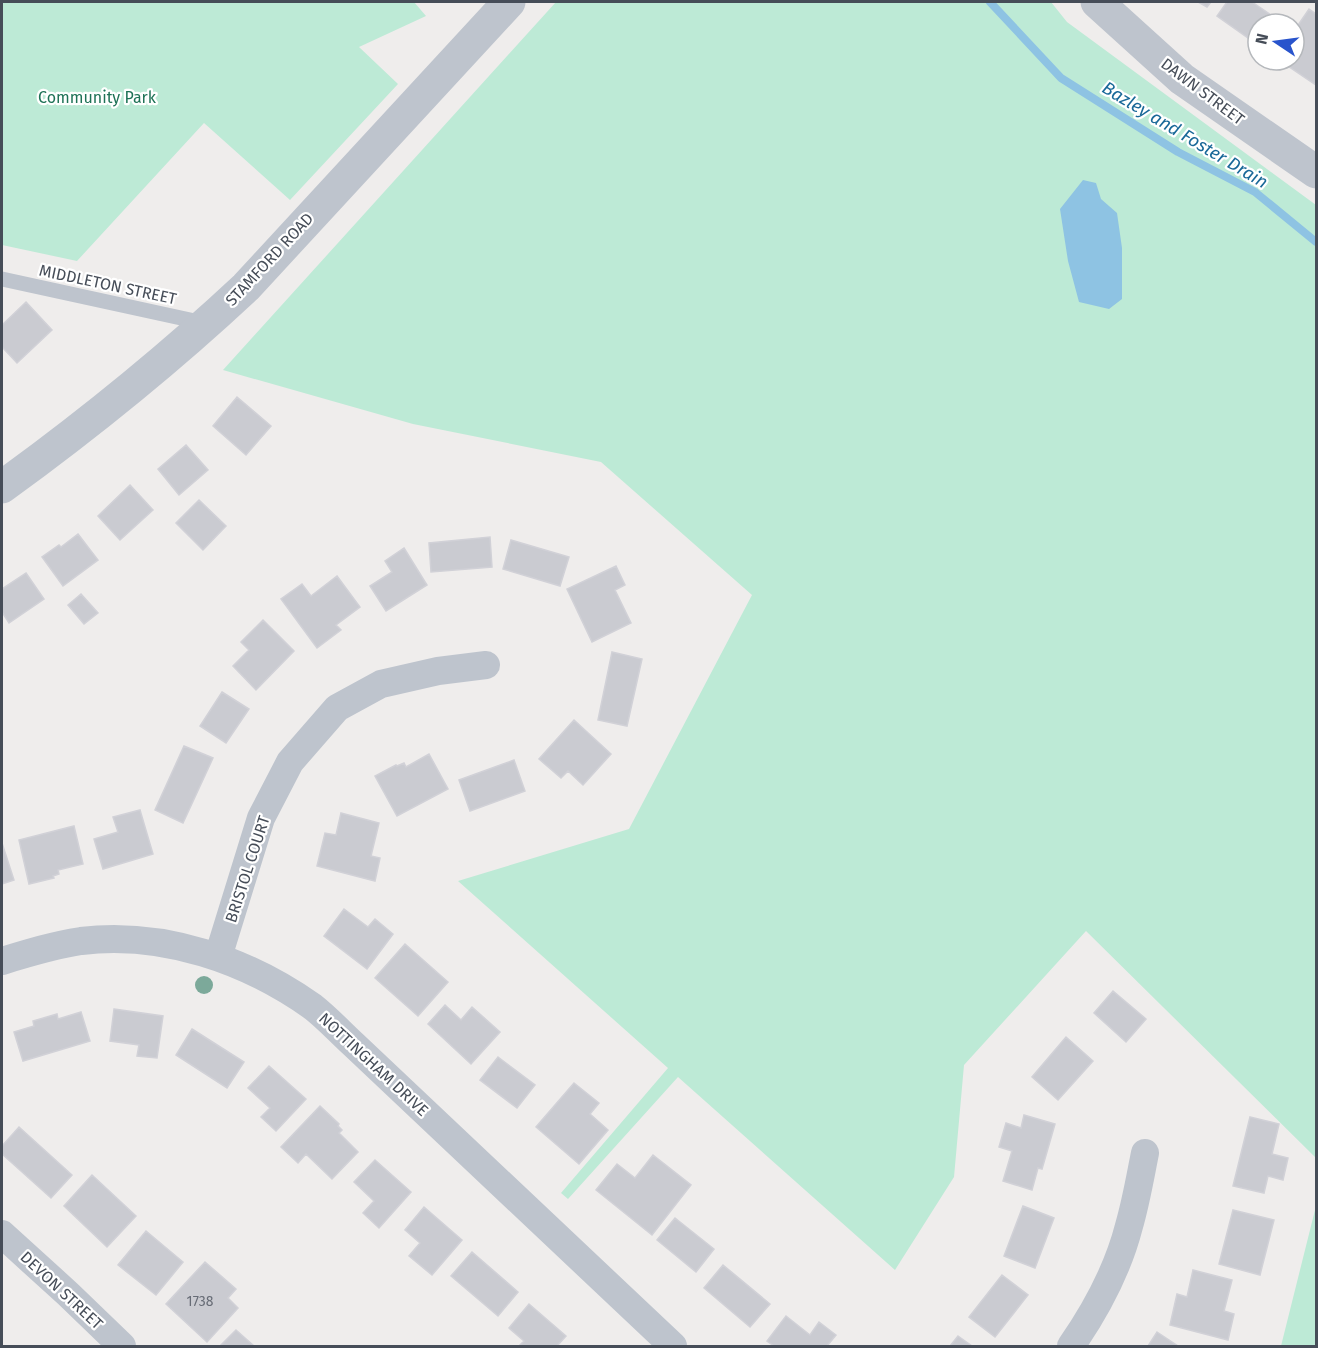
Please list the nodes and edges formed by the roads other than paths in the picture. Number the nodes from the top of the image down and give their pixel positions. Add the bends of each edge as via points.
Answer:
1 (509, 2) edge
2 (1097, 2) edge
3 (1317, 172) edge
4 (2, 279) edge
5 (207, 324) junction
6 (2, 488) edge
7 (486, 665) dead end
8 (218, 957) junction
9 (2, 961) edge
10 (1145, 1154) dead end
11 (2, 1234) edge
12 (122, 1347) edge
13 (674, 1347) edge
14 (1071, 1347) edge

1 - 5 street, STAMFORD ROAD via 246,287
2 - 3 street, DAWN STREET via 1182,79
4 - 5 lane, MIDDLETON STREET
5 - 6 street, STAMFORD ROAD
7 - 8 street, BRISTOL COURT via 438,670 381,684 338,708 290,762 261,818
8 - 9 street, NOTTINGHAM DRIVE via 168,944 112,940 82,941
8 - 13 street, NOTTINGHAM DRIVE via 279,986 314,1008
10 - 14 street via 1129,1227 1112,1276
11 - 12 street, DEVON STREET

